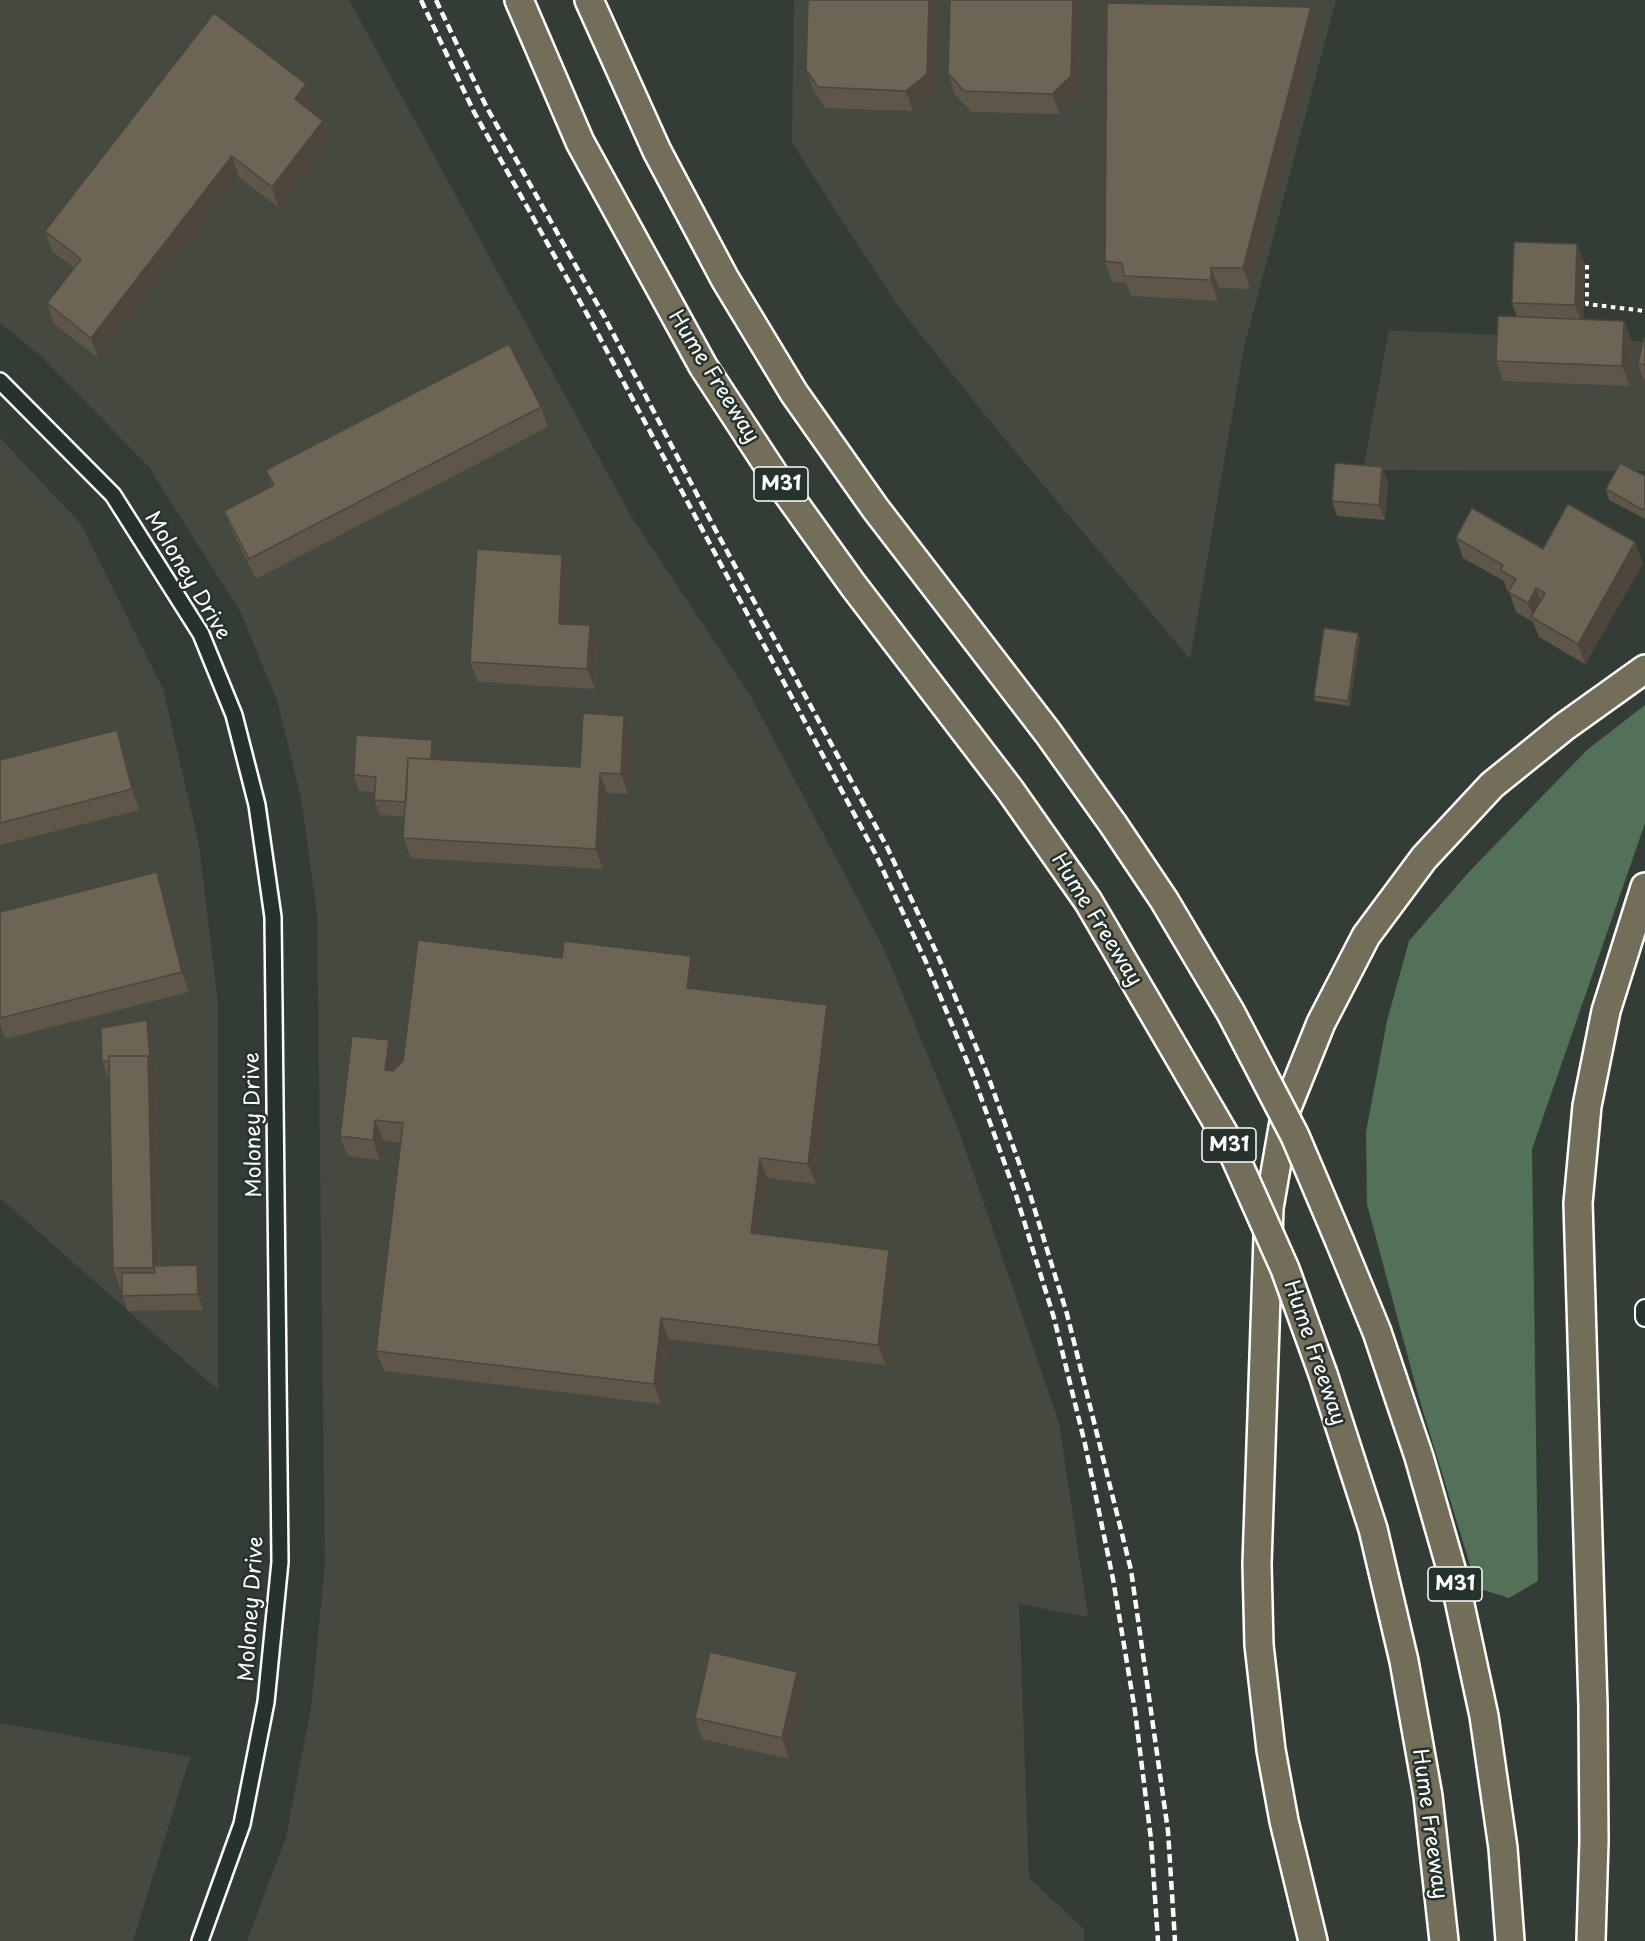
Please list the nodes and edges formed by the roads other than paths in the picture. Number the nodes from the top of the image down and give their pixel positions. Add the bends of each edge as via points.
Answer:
1 (519, 0) edge
2 (589, 0) edge
3 (0, 381) edge
4 (1645, 669) edge
5 (1645, 887) edge
6 (1645, 1310) edge
7 (1645, 1317) edge
8 (200, 1941) edge
9 (1313, 1941) edge
10 (1444, 1941) edge
11 (1510, 1941) edge
12 (1591, 1941) edge

1 - 10 highway, Hume Freeway / M31, bridge via 580,142 703,366 853,585 1010,790 1088,901 1227,1139 1285,1269 1373,1529 1404,1661 1428,1796
2 - 11 highway, M31, bridge via 657,152 725,279 794,393 875,508 1113,824 1164,900 1231,1013 1295,1136 1380,1342 1419,1457 1456,1586 1484,1716 1503,1848
3 - 8 street, Moloney Drive via 113,495 201,634 240,737 257,805 273,917 280,1562 266,1702 242,1824
4 - 9 highway via 1492,785 1424,858 1366,936 1321,1023 1286,1110 1269,1208 1257,1564 1259,1645 1275,1774
5 - 12 highway via 1606,1011 1587,1106 1578,1203 1593,1706
6 - 7 street

